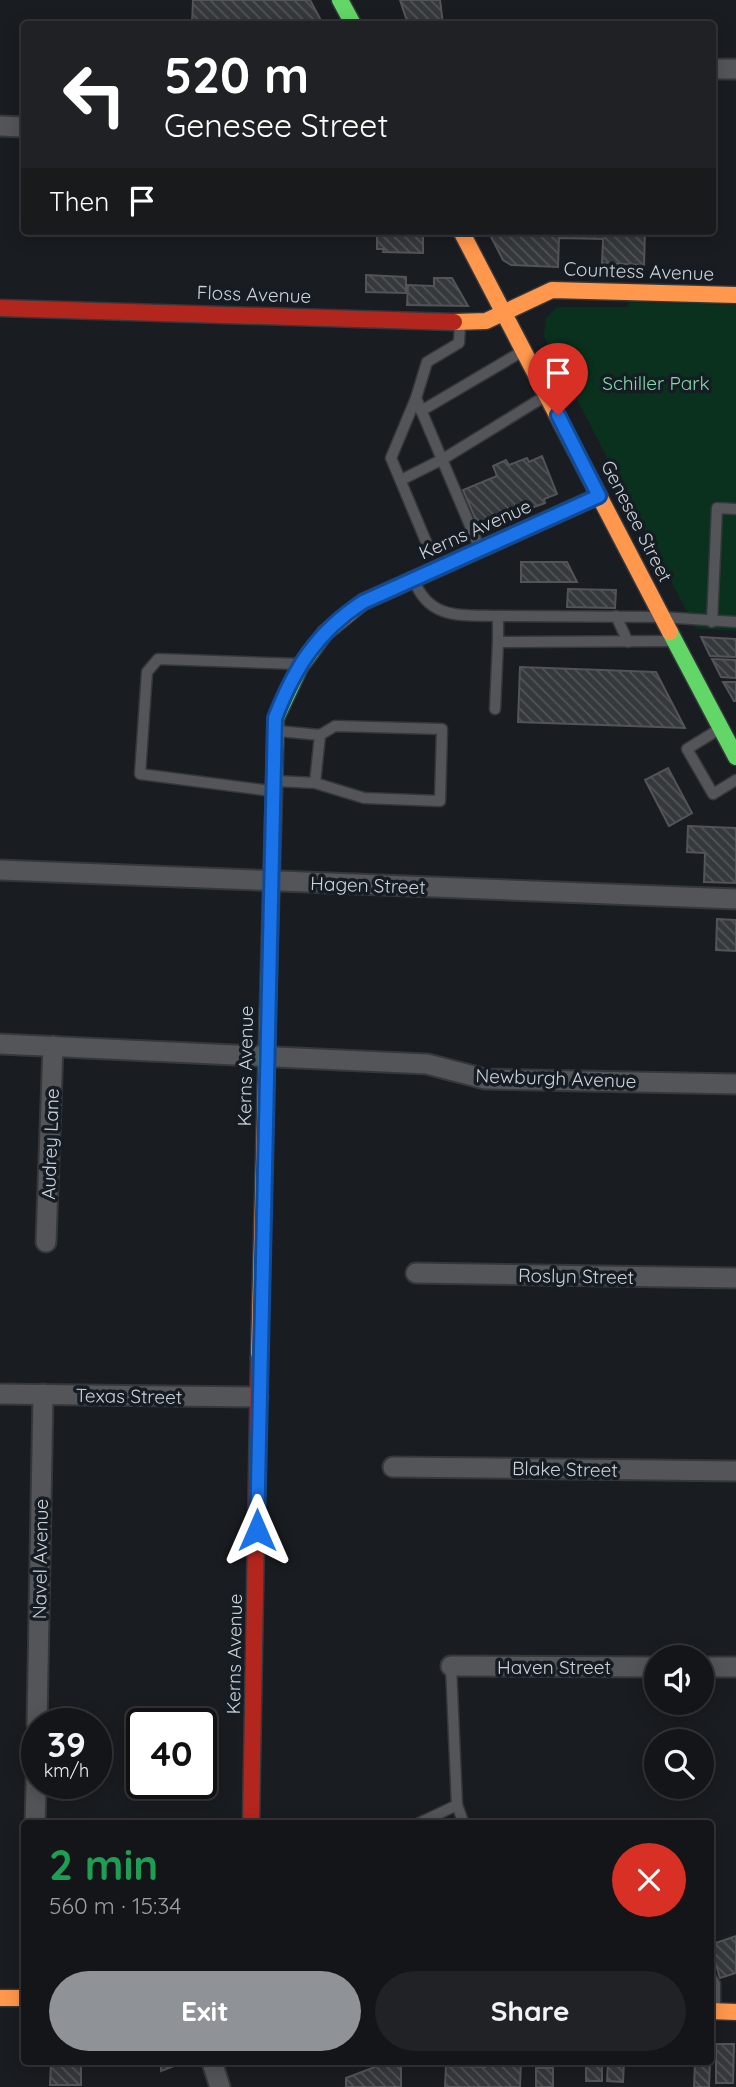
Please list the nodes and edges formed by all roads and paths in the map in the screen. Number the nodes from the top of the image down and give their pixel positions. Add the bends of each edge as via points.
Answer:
1 (340, 0) edge
2 (351, 21) edge
3 (716, 69) edge
4 (736, 69) edge
5 (0, 126) edge
6 (21, 127) edge
7 (463, 235) edge
8 (736, 295) edge
9 (0, 308) edge
10 (505, 314) junction
11 (460, 321) junction
12 (524, 351) junction
13 (548, 395) junction
14 (416, 398) junction
15 (421, 411) junction
16 (443, 458) junction
17 (401, 480) junction
18 (599, 496) junction
19 (736, 509) edge
20 (473, 533) junction
21 (481, 550) junction
22 (430, 551) junction
23 (439, 568) junction
24 (414, 579) junction
25 (617, 616) junction
26 (498, 617) junction
27 (662, 617) junction
28 (712, 622) junction
29 (736, 622) edge
30 (675, 640) junction
31 (498, 642) junction
32 (628, 642) junction
33 (299, 664) junction
34 (495, 709) dead end
35 (721, 728) junction
36 (274, 731) junction
37 (320, 735) junction
38 (734, 750) edge
39 (736, 780) edge
40 (315, 783) junction
41 (273, 786) junction
42 (0, 870) edge
43 (271, 881) junction
44 (736, 899) edge
45 (0, 1044) edge
46 (53, 1046) junction
47 (266, 1056) junction
48 (736, 1084) edge
49 (47, 1242) dead end
50 (416, 1273) dead end
51 (736, 1278) edge
52 (0, 1394) edge
53 (43, 1394) junction
54 (258, 1397) junction
55 (393, 1467) dead end
56 (736, 1471) edge
57 (451, 1666) joint
58 (644, 1667) edge
59 (714, 1667) edge
60 (736, 1667) edge
61 (37, 1708) edge
62 (36, 1799) edge
63 (457, 1805) junction
64 (35, 1820) edge
65 (251, 1820) edge
66 (425, 1820) edge
67 (463, 1820) edge
68 (0, 1998) edge
69 (21, 1998) edge
70 (714, 2011) edge
71 (736, 2012) edge
72 (213, 2065) edge
73 (220, 2087) edge

1 - 2 street
3 - 4 street
5 - 6 street
7 - 10 street, Genesee Street
8 - 10 street, Countess Avenue via 552,290
9 - 11 street, Floss Avenue
10 - 11 street, Floss Avenue via 486,321
10 - 12 street, Genesee Street
11 - 14 lane via 459,343 427,362
12 - 13 street, Genesee Street
12 - 15 lane
13 - 16 lane
13 - 18 street, Genesee Street
14 - 15 lane
14 - 17 lane via 391,458
15 - 16 lane
16 - 17 lane
16 - 20 lane
17 - 22 lane
18 - 21 street, Kerns Avenue
18 - 27 street, Genesee Street
19 - 28 lane via 717,508
20 - 21 lane
20 - 22 lane
21 - 23 street, Kerns Avenue
22 - 23 lane
23 - 24 street, Kerns Avenue
24 - 26 lane via 420,596 435,609 454,615
24 - 33 street, Kerns Avenue via 343,615
25 - 26 lane
25 - 27 lane
25 - 32 lane
26 - 31 lane
27 - 28 lane
27 - 30 street, Genesee Street
28 - 29 lane
30 - 32 lane
30 - 35 street, Genesee Street
31 - 32 lane
31 - 34 lane
33 - 36 street, Kerns Avenue via 275,718
33 - 41 lane via 158,659 146,672 140,774
35 - 38 street, Genesee Street
35 - 39 lane via 687,749 713,794
36 - 37 lane
36 - 41 street, Kerns Avenue
37 - 40 lane
37 - 40 lane via 335,726 442,729 440,801 365,798
40 - 41 lane
41 - 43 street, Kerns Avenue
42 - 43 street, Hagen Street
43 - 44 street, Hagen Street
43 - 47 street, Kerns Avenue
45 - 46 street, Newburgh Avenue
46 - 47 street, Newburgh Avenue
46 - 49 street, Audrey Lane
47 - 48 street, Newburgh Avenue via 427,1064 485,1079
47 - 54 street, Kerns Avenue
50 - 51 street, Roslyn Street
52 - 53 street, Texas Street
53 - 54 street, Texas Street
53 - 61 street, Navel Avenue
54 - 65 street, Kerns Avenue
55 - 56 street, Blake Street
57 - 58 street, Haven Street
57 - 63 lane
59 - 60 street
62 - 64 street
63 - 66 lane
63 - 67 lane
68 - 69 street
70 - 71 street
72 - 73 street

